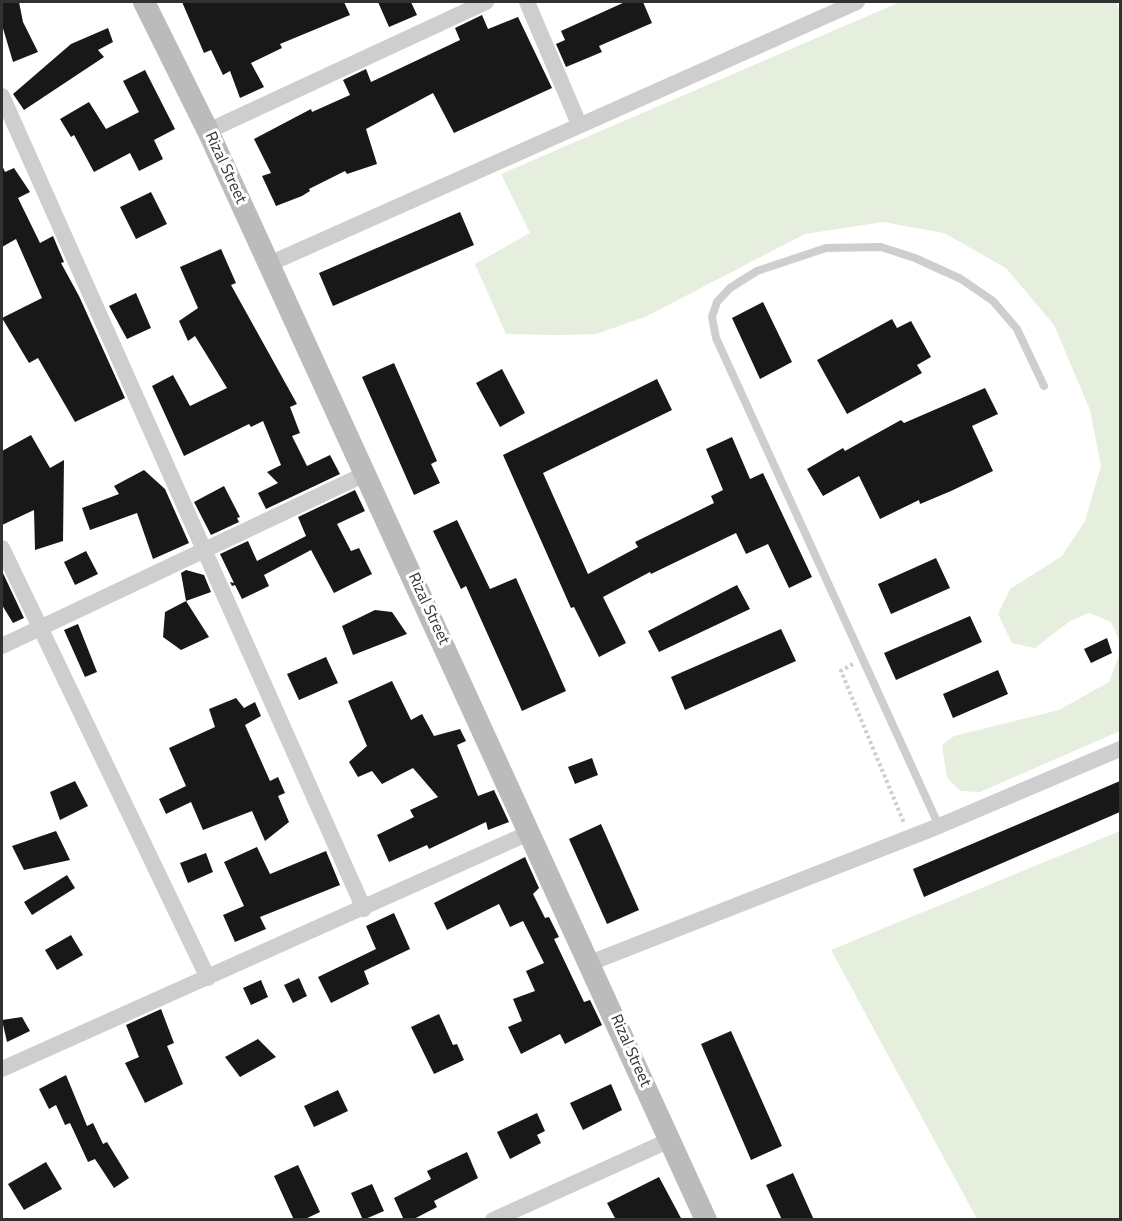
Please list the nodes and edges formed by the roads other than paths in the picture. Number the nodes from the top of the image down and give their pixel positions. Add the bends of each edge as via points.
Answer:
1 (145, 2) edge
2 (486, 2) edge
3 (527, 2) edge
4 (857, 2) edge
5 (839, 5) edge
6 (2, 96) edge
7 (579, 124) junction
8 (208, 131) junction
9 (268, 264) junction
10 (1044, 386) dead end
11 (365, 474) junction
12 (2, 548) edge
13 (205, 548) junction
14 (39, 628) junction
15 (2, 646) edge
16 (1120, 748) edge
17 (939, 826) junction
18 (531, 832) junction
19 (364, 909) junction
20 (590, 963) junction
21 (208, 978) junction
22 (2, 1070) edge
23 (670, 1140) junction
24 (493, 1220) edge
25 (706, 1220) edge

1 - 8 main road, Rizal Street
2 - 8 street
3 - 7 street
4 - 5 street
5 - 7 street
6 - 13 street
7 - 9 street
8 - 9 main road, Rizal Street
9 - 11 main road, Rizal Street
10 - 17 lane via 1017,329 993,301 961,279 882,247 826,248 757,271 730,288 717,302 712,317 716,338
11 - 13 street
11 - 18 main road, Rizal Street
12 - 14 street
13 - 14 street
13 - 19 street
14 - 15 street
14 - 21 street
16 - 17 street
17 - 20 street
18 - 19 street
18 - 20 main road, Rizal Street
19 - 21 street
20 - 23 main road, Rizal Street
21 - 22 street
23 - 24 street
23 - 25 main road, Rizal Street

